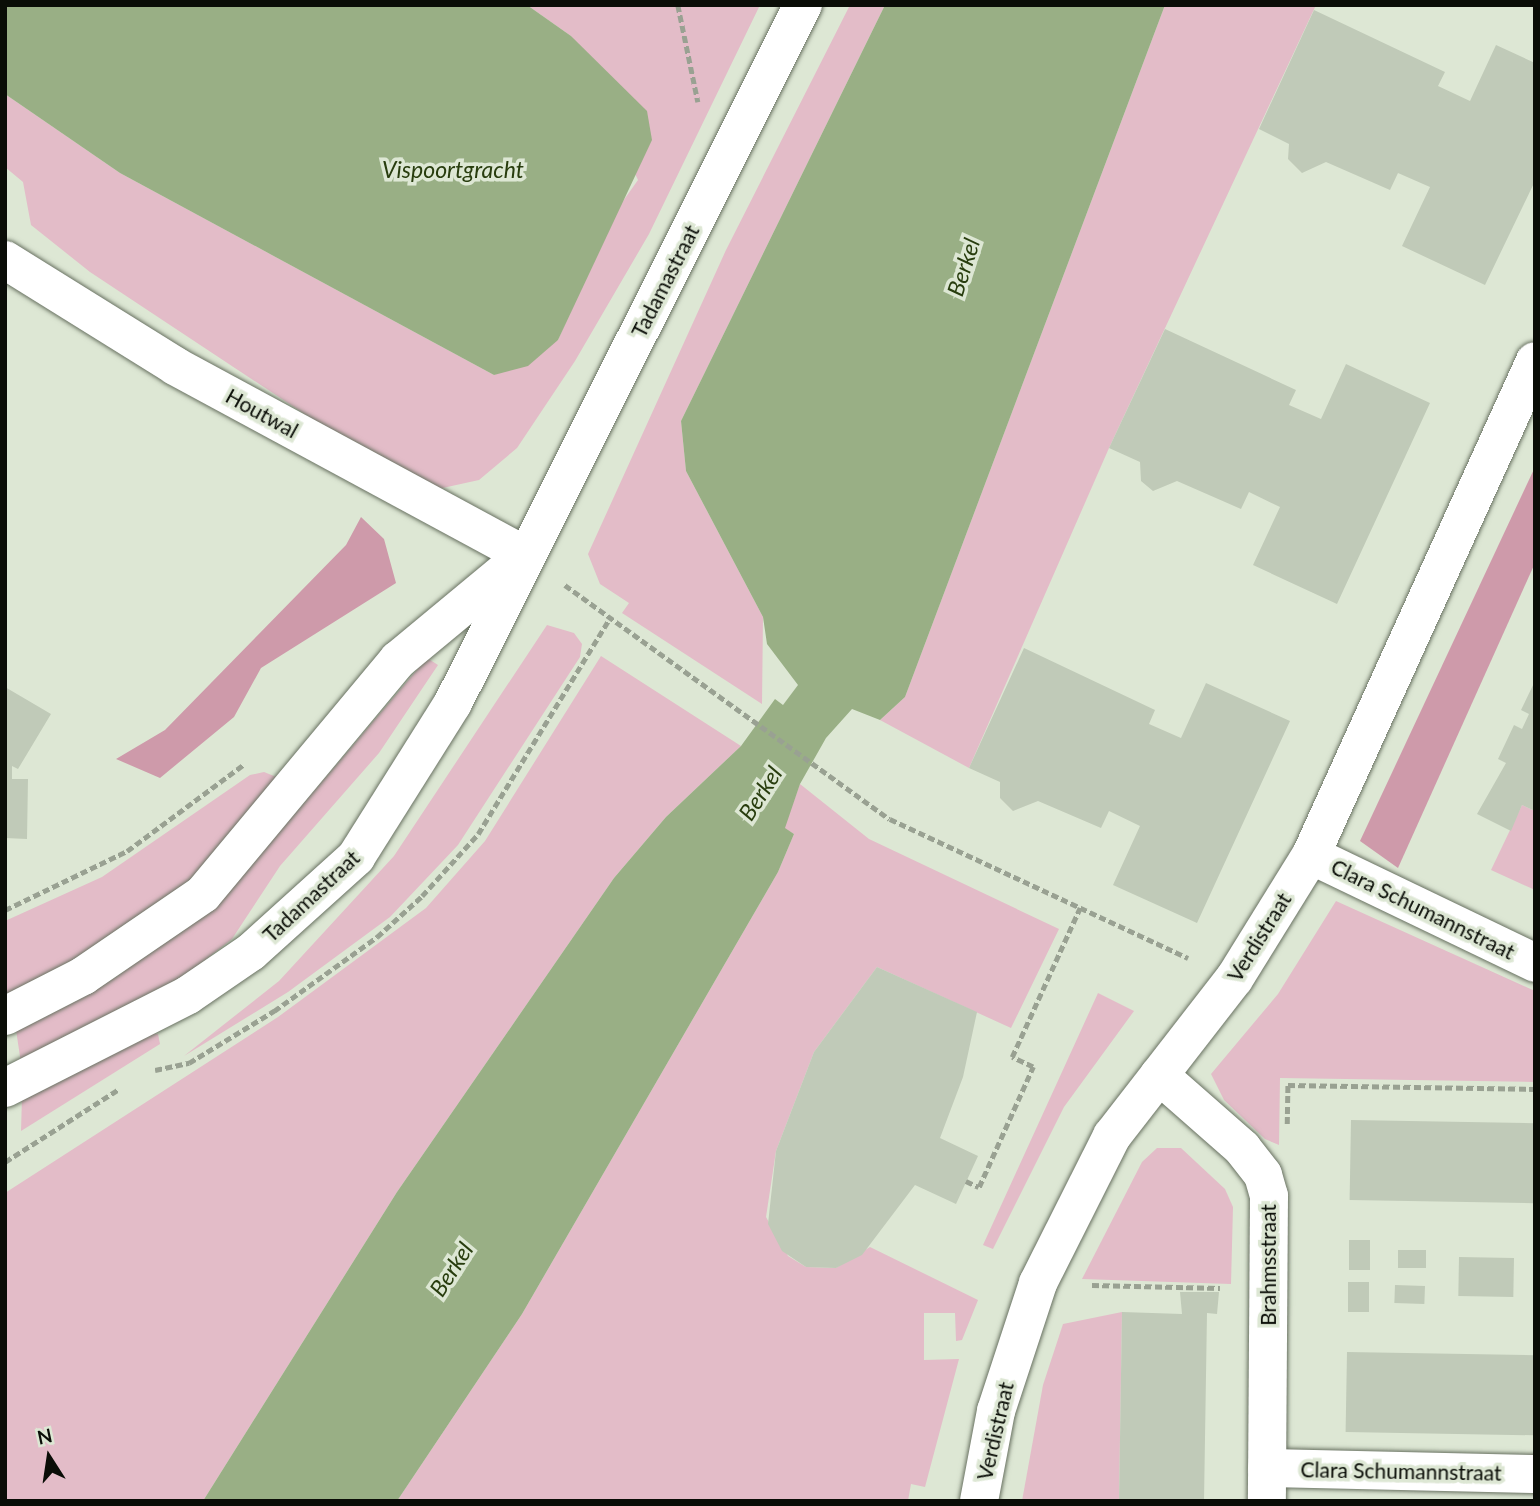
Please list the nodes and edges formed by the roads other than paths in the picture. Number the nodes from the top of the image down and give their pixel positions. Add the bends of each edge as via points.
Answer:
1 (803, 5) edge
2 (5, 260) edge
3 (1535, 361) edge
4 (524, 555) junction
5 (1311, 855) junction
6 (1535, 963) edge
7 (5, 1016) edge
8 (1159, 1075) junction
9 (5, 1088) edge
10 (1535, 1474) edge
11 (1267, 1484) edge
12 (979, 1501) edge

1 - 4 street, Tadamastraat
2 - 4 street, Houtwal via 175,366
3 - 5 street, Verdistraat
4 - 7 street, Tadamastraat via 398,660 203,894 83,976
4 - 9 street, Tadamastraat via 453,703 356,857 251,952 188,995
5 - 6 street, Clara Schumannstraat
5 - 8 street, Verdistraat via 1234,979
8 - 11 street, Brahmsstraat via 1263,1175 1270,1289
8 - 12 street, Verdistraat via 1112,1136 1038,1283 996,1411
10 - 11 street, Clara Schumannstraat

